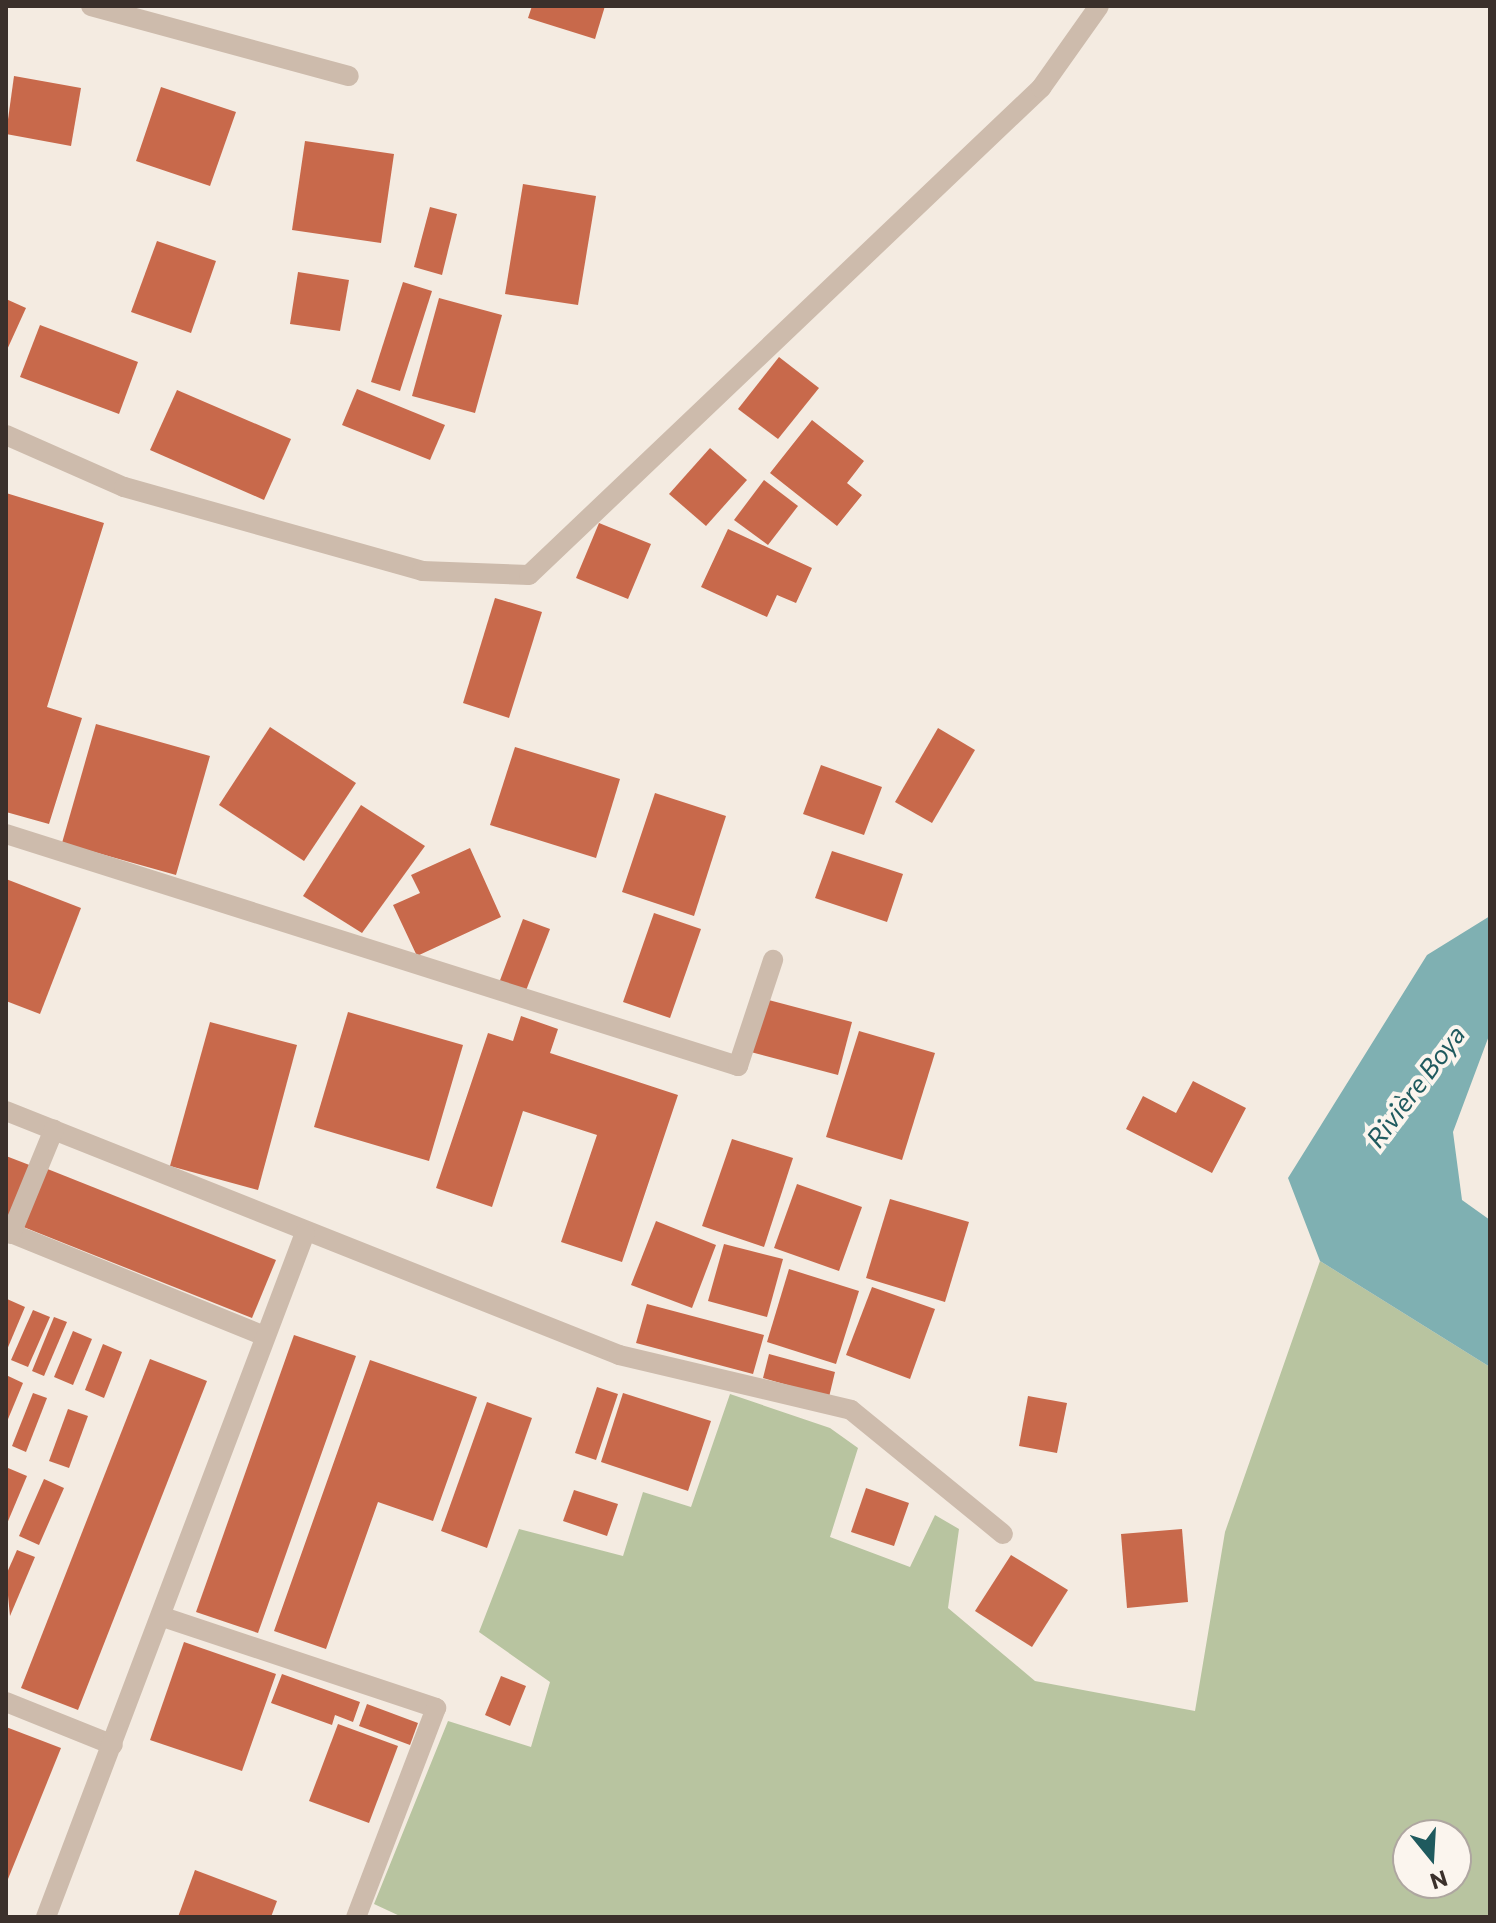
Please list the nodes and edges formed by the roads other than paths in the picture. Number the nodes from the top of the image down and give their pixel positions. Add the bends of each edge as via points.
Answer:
1 (91, 6) edge
2 (1099, 6) edge
3 (349, 76) dead end
4 (6, 435) edge
5 (6, 834) edge
6 (773, 960) dead end
7 (6, 1111) edge
8 (54, 1129) junction
9 (9, 1232) edge
10 (305, 1233) junction
11 (265, 1336) junction
12 (1003, 1534) dead end
13 (163, 1617) junction
14 (6, 1702) edge
15 (113, 1745) junction
16 (46, 1917) edge
17 (356, 1917) edge

1 - 3 street
2 - 4 street via 1041,88 529,575 422,571 124,487
5 - 6 street via 738,1066
7 - 8 street
8 - 9 street
8 - 10 street
9 - 11 street
10 - 11 street
10 - 12 street via 619,1355 851,1410
11 - 13 street
13 - 15 street
13 - 17 street via 436,1708
14 - 15 street
15 - 16 street

